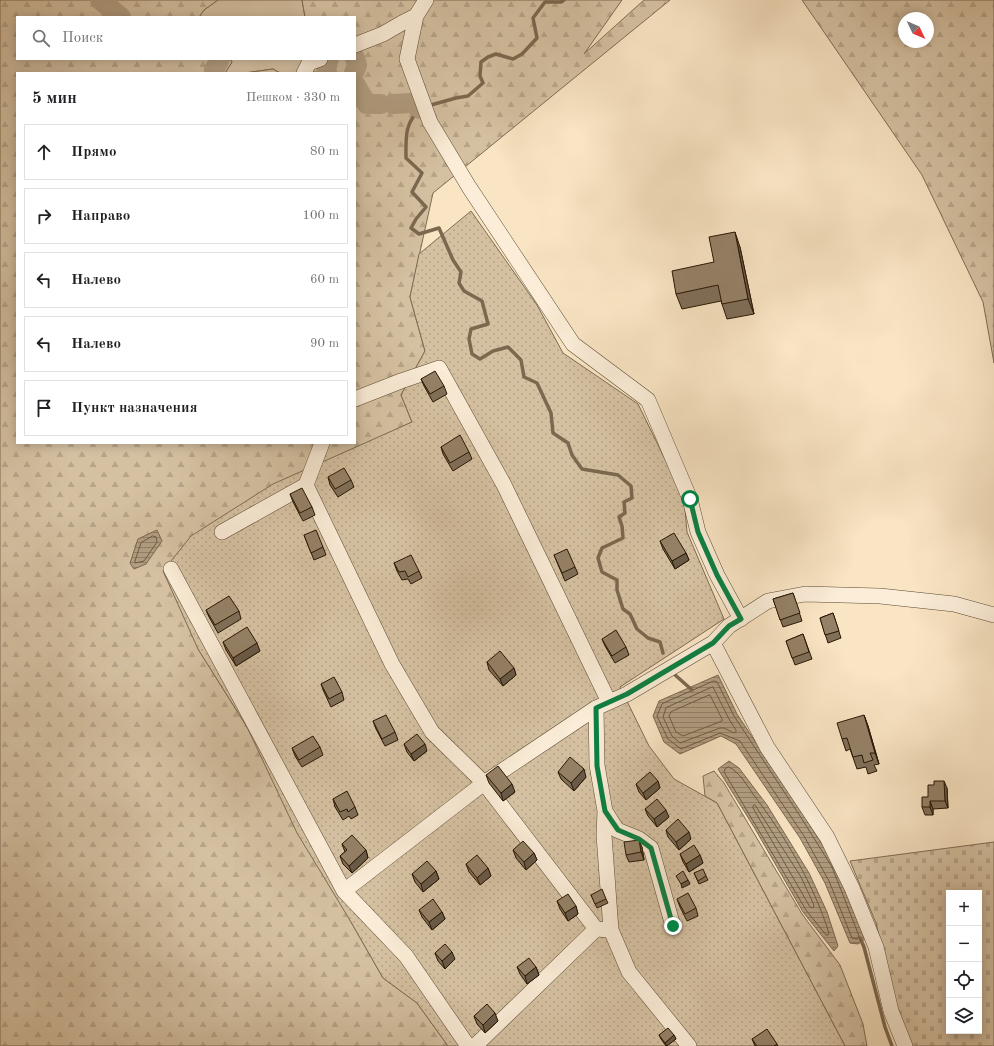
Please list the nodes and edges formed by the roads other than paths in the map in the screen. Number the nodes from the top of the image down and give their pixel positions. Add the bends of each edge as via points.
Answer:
1 (426, 0) edge
2 (416, 16) junction
3 (356, 45) edge
4 (317, 60) edge
5 (304, 72) edge
6 (356, 400) edge
7 (322, 444) edge
8 (306, 486) junction
9 (222, 532) dead end
10 (171, 569) dead end
11 (994, 615) edge
12 (741, 619) junction
13 (713, 643) junction
14 (603, 705) junction
15 (484, 783) junction
16 (605, 811) junction
17 (344, 891) junction
18 (673, 926) dead end
19 (596, 929) junction
20 (612, 930) junction
21 (468, 1046) edge
22 (475, 1046) edge
23 (689, 1046) edge
24 (905, 1046) edge

1 - 2 street
2 - 3 street via 383,34
2 - 12 street via 407,59 430,122 468,187 573,344 648,400 690,499 698,532 717,575
4 - 5 street via 308,63
6 - 14 street via 439,368 504,485
7 - 8 street
8 - 9 street
8 - 15 street via 392,664 432,732
10 - 17 street
11 - 12 street via 954,604 880,596 805,594 768,601
12 - 13 street via 729,626
13 - 14 street via 627,694
13 - 24 street via 767,747 827,837 852,888 876,947 891,1011
14 - 15 street
14 - 16 street via 597,766
15 - 17 street
15 - 19 street
16 - 18 street via 618,830 639,839 651,848
16 - 20 street via 604,835
17 - 21 street via 406,956
19 - 20 street
19 - 22 street
20 - 23 street via 629,972

